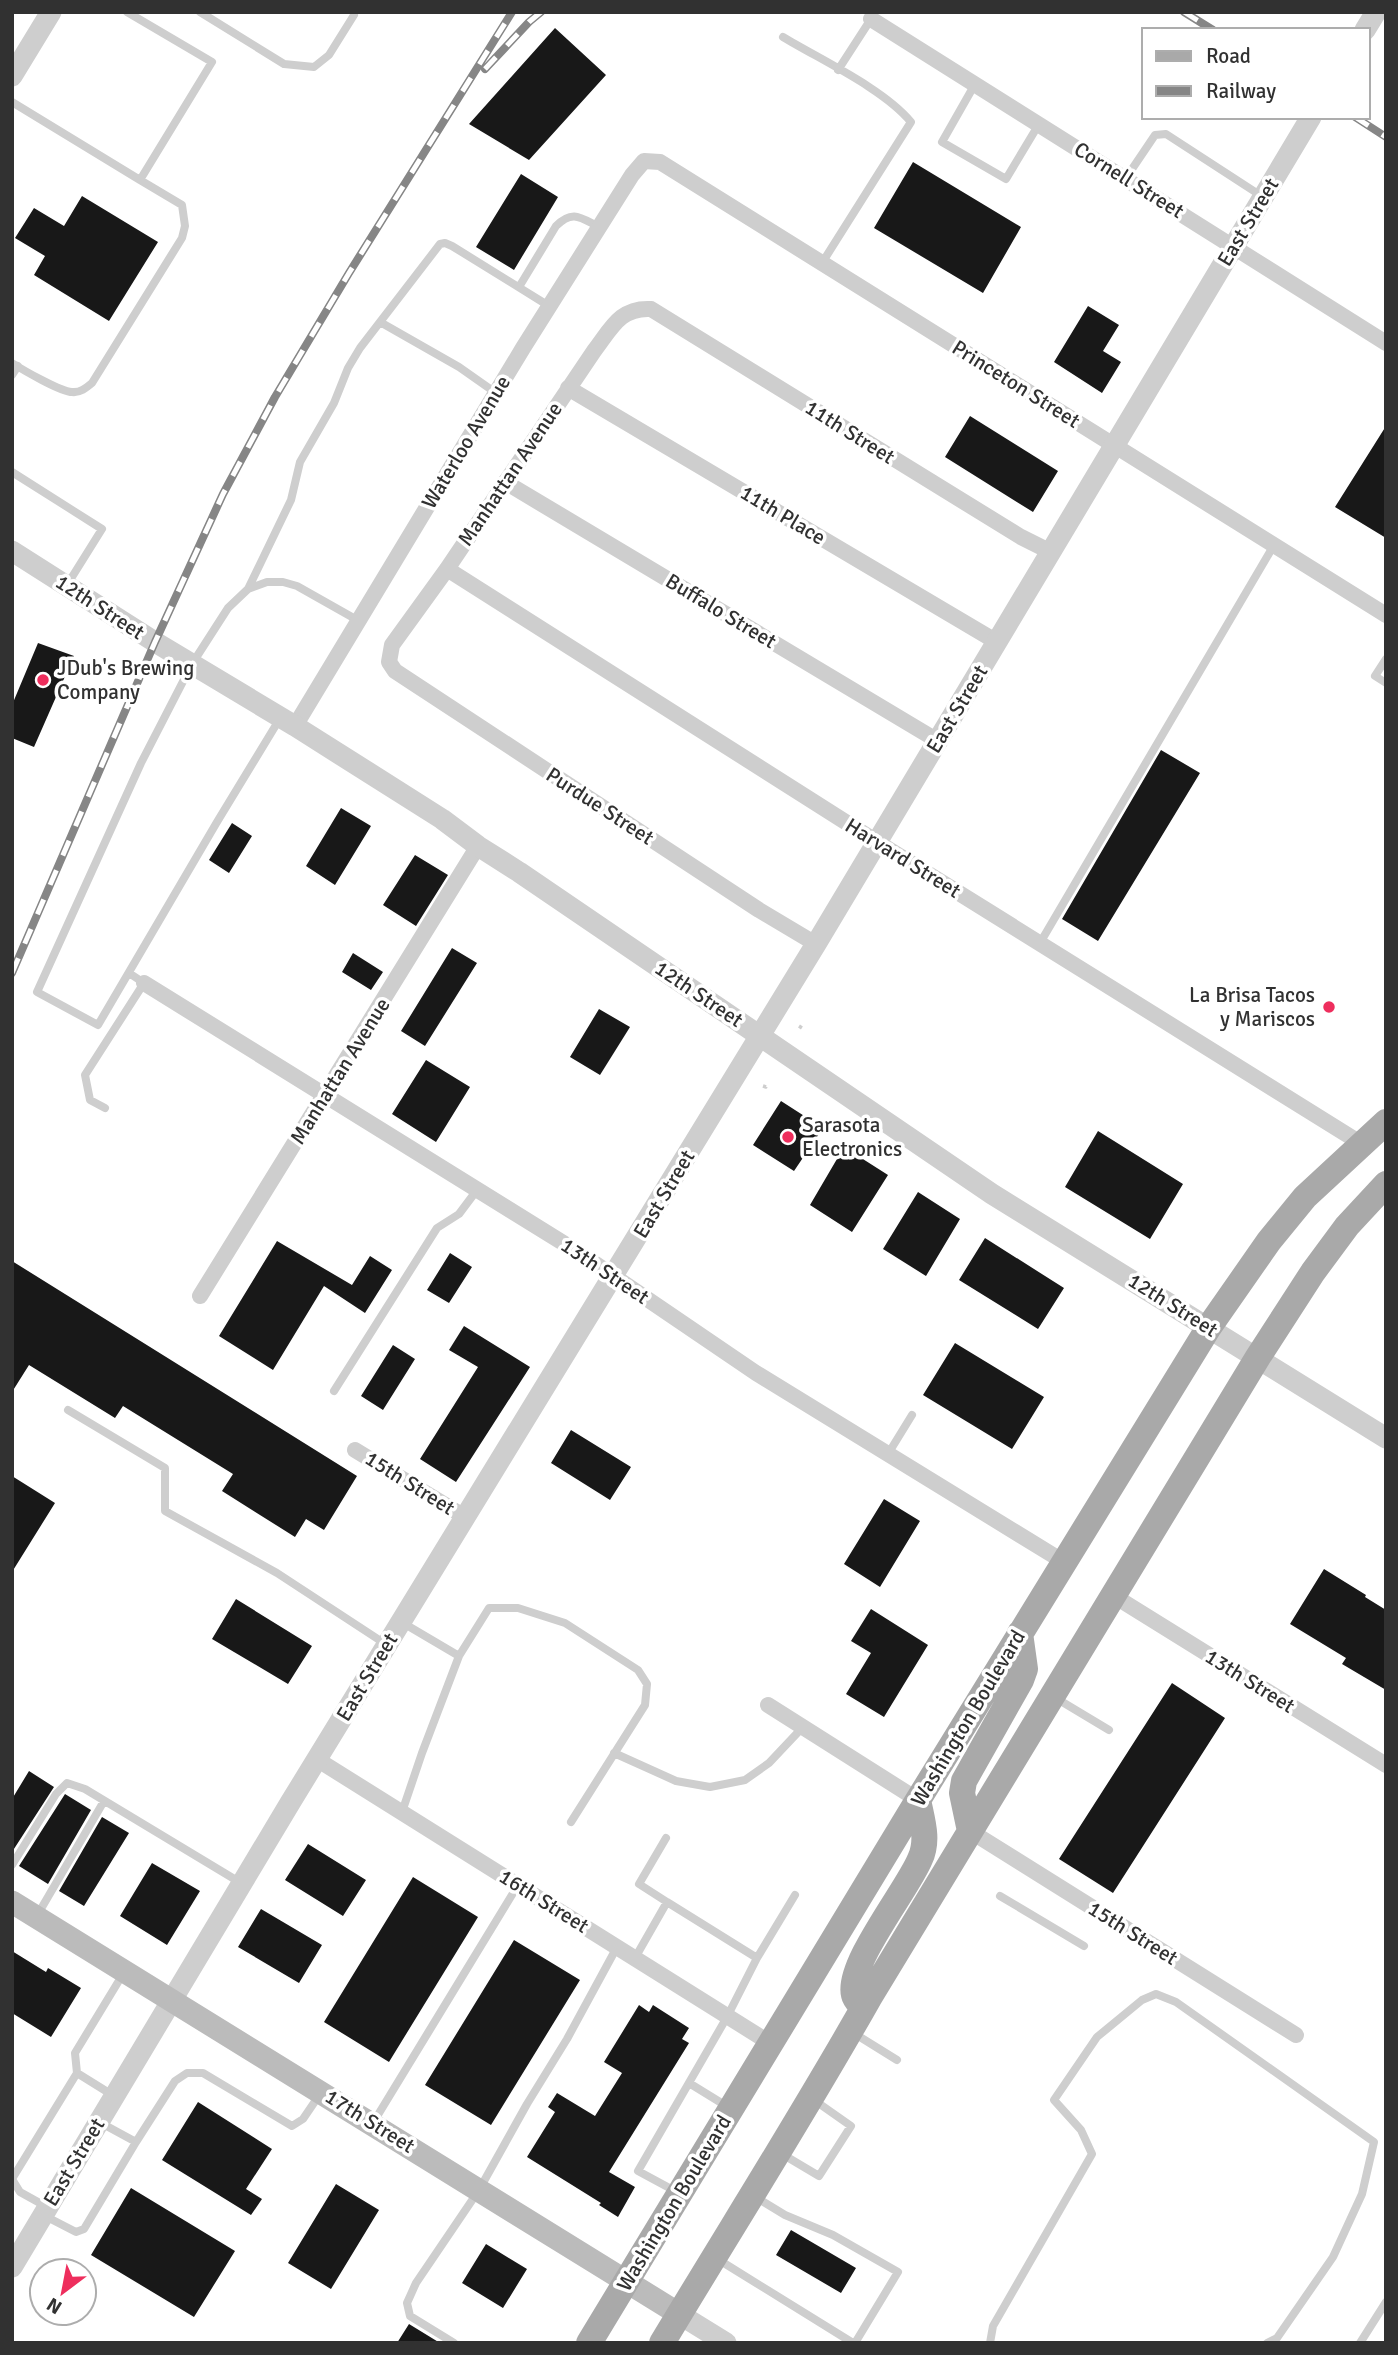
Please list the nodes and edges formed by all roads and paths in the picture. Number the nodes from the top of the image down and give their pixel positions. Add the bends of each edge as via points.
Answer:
1 (51, 12) edge
2 (127, 12) edge
3 (200, 12) edge
4 (1376, 12) edge
5 (354, 15) dead end
6 (871, 19) joint
7 (1366, 28) edge
8 (783, 37) dead end
9 (838, 70) junction
10 (12, 76) edge
11 (975, 84) junction
12 (12, 102) edge
13 (1310, 119) edge
14 (1039, 124) junction
15 (644, 161) joint
16 (1126, 178) junction
17 (140, 180) junction
18 (1264, 197) junction
19 (599, 227) junction
20 (1233, 247) junction
21 (822, 263) junction
22 (519, 287) junction
23 (549, 306) junction
24 (650, 309) joint
25 (380, 322) junction
26 (1386, 343) edge
27 (15, 364) edge
28 (12, 376) edge
29 (568, 388) junction
30 (496, 393) junction
31 (1115, 446) junction
32 (12, 472) edge
33 (505, 482) junction
34 (1274, 545) junction
35 (1051, 552) junction
36 (15, 559) edge
37 (447, 569) junction
38 (66, 585) junction
39 (248, 589) junction
40 (1386, 615) edge
41 (359, 621) junction
42 (997, 642) junction
43 (1386, 659) edge
44 (390, 662) joint
45 (192, 664) junction
46 (1386, 683) edge
47 (288, 721) junction
48 (938, 741) junction
49 (877, 842) junction
50 (478, 846) junction
51 (1040, 943) junction
52 (816, 944) junction
53 (129, 973) junction
54 (144, 983) junction
55 (760, 1036) junction
56 (324, 1096) junction
57 (105, 1108) dead end
58 (1386, 1122) edge
59 (1362, 1144) junction
60 (1386, 1184) edge
61 (477, 1190) junction
62 (614, 1275) junction
63 (200, 1296) dead end
64 (1209, 1327) junction
65 (1258, 1357) junction
66 (334, 1391) dead end
67 (68, 1410) dead end
68 (912, 1415) dead end
69 (1386, 1438) edge
70 (355, 1450) dead end
71 (888, 1454) junction
72 (465, 1517) junction
73 (1064, 1562) junction
74 (1114, 1596) junction
75 (401, 1622) junction
76 (1020, 1633) junction
77 (387, 1645) junction
78 (459, 1656) junction
79 (1053, 1696) junction
80 (768, 1706) dead end
81 (802, 1728) junction
82 (1109, 1730) dead end
83 (614, 1753) junction
84 (318, 1760) junction
85 (1386, 1765) edge
86 (918, 1800) junction
87 (104, 1801) junction
88 (402, 1812) junction
89 (571, 1822) dead end
90 (970, 1831) junction
91 (666, 1838) dead end
92 (12, 1865) edge
93 (241, 1883) junction
94 (518, 1885) junction
95 (795, 1895) dead end
96 (1000, 1896) dead end
97 (12, 1902) edge
98 (667, 1902) junction
99 (37, 1917) junction
100 (617, 1947) junction
101 (1084, 1947) dead end
102 (635, 1958) junction
103 (757, 1958) junction
104 (125, 1970) junction
105 (171, 1998) junction
106 (863, 2008) junction
107 (727, 2017) junction
108 (850, 2031) junction
109 (1296, 2035) dead end
110 (770, 2043) junction
111 (897, 2060) dead end
112 (75, 2076) junction
113 (689, 2083) junction
114 (322, 2092) junction
115 (114, 2096) junction
116 (812, 2098) junction
117 (731, 2109) junction
118 (99, 2121) junction
119 (373, 2123) junction
120 (136, 2142) junction
121 (778, 2151) junction
122 (12, 2179) edge
123 (480, 2190) junction
124 (751, 2194) junction
125 (680, 2195) junction
126 (46, 2211) junction
127 (713, 2256) junction
128 (12, 2267) edge
129 (626, 2281) junction
130 (1386, 2302) edge
131 (679, 2314) junction
132 (454, 2343) edge
133 (589, 2343) edge
134 (662, 2343) edge
135 (726, 2343) edge
136 (854, 2343) edge
137 (990, 2343) edge
138 (1266, 2343) edge
139 (1360, 2343) edge

1 - 10 street
2 - 17 lane via 212,62
3 - 5 lane via 284,64 314,67 329,55
4 - 7 street
6 - 9 lane
6 - 11 street, Cornell Street
8 - 9 lane
9 - 21 lane via 881,95 911,122
11 - 14 street, Cornell Street
11 - 14 lane via 942,142 1006,179
12 - 17 lane
13 - 18 street, East Street
14 - 16 street, Cornell Street
15 - 19 street, Waterloo Avenue
15 - 21 street, Princeton Street via 660,162
16 - 18 lane via 1148,142 1155,135 1166,134
16 - 20 street, Cornell Street
17 - 27 lane via 182,205 185,226 182,238 92,383 71,393
18 - 20 street, East Street
19 - 22 lane via 578,217 564,218
19 - 23 street, Waterloo Avenue
20 - 26 street, Cornell Street
20 - 31 street, East Street
21 - 31 street, Princeton Street
22 - 23 lane
22 - 25 lane via 440,244
23 - 30 street, Waterloo Avenue
24 - 29 street, Manhattan Avenue via 638,308 620,317
24 - 35 street, 11th Street
25 - 30 lane
25 - 39 lane via 348,368 300,462 291,500
27 - 28 lane
29 - 33 street, Manhattan Avenue
29 - 42 street, 11th Place
30 - 41 street, Waterloo Avenue
31 - 34 street, Princeton Street
31 - 35 street, East Street
32 - 38 lane via 102,529
33 - 37 street, Manhattan Avenue
33 - 48 street, Buffalo Street
34 - 40 street, Princeton Street
34 - 51 lane
35 - 42 street, East Street
36 - 38 street, 12th Street
37 - 44 street, Manhattan Avenue via 392,645
37 - 49 street, Harvard Street
38 - 45 street, 12th Street
39 - 41 lane via 267,582 297,586
39 - 45 lane via 228,608
41 - 47 street, Waterloo Avenue
42 - 48 street, East Street
43 - 46 lane via 1375,676
44 - 52 street, Purdue Street via 395,671
45 - 47 street, 12th Street
45 - 53 lane via 141,763 37,992 98,1026
47 - 50 street, 12th Street
47 - 53 lane
48 - 49 street, East Street
49 - 51 street, Harvard Street
49 - 52 street, East Street
50 - 55 street, 12th Street
50 - 56 street, Manhattan Avenue
51 - 59 street, Harvard Street
52 - 55 street, East Street
53 - 54 lane
54 - 56 street, 13th Street
54 - 57 lane via 85,1074 90,1100
55 - 62 street, East Street
55 - 64 street, 12th Street via 992,1194
56 - 61 street, 13th Street
56 - 63 street, Manhattan Avenue
58 - 59 main road, Washington Boulevard
59 - 64 main road, Washington Boulevard via 1305,1197
60 - 65 main road via 1347,1226
61 - 62 street, 13th Street
61 - 66 lane via 459,1214 437,1228
62 - 71 street, 13th Street via 733,1358
62 - 72 street, East Street
64 - 65 street, 12th Street
64 - 73 main road, Washington Boulevard
65 - 69 street, 12th Street
65 - 74 main road
67 - 77 lane via 165,1468 165,1511 277,1573
68 - 71 lane
70 - 72 street, 15th Street
71 - 73 street, 13th Street
72 - 75 street, East Street
73 - 76 main road, Washington Boulevard
74 - 79 main road
74 - 85 street, 13th Street
75 - 77 street, East Street
75 - 78 lane
76 - 86 main road, Washington Boulevard
76 - 90 main road via 1025,1669 1021,1680 964,1782
77 - 84 street, East Street
78 - 83 lane via 489,1608 518,1608 565,1623 638,1670 647,1684 645,1705
78 - 88 lane
79 - 82 lane
79 - 90 main road
80 - 81 street
81 - 83 lane via 769,1763 745,1780 709,1787 676,1781
81 - 86 street
83 - 89 lane
84 - 88 street, 16th Street
84 - 93 street, East Street
86 - 106 main road via 925,1828 921,1858 853,1981 854,1994
86 - 110 main road, Washington Boulevard
87 - 92 lane via 67,1783
87 - 93 lane
87 - 99 lane
88 - 94 street, 16th Street
90 - 106 main road
90 - 109 street, 15th Street
91 - 98 lane via 639,1884
93 - 105 street, East Street
94 - 100 street, 16th Street
94 - 119 lane
95 - 103 lane
96 - 101 lane
97 - 99 main road, 17th Street
98 - 102 lane
98 - 103 lane
99 - 104 main road, 17th Street
100 - 102 street, 16th Street
100 - 123 lane
102 - 107 street, 16th Street
103 - 107 lane
104 - 105 main road, 17th Street
104 - 112 lane via 75,2053
105 - 114 main road, 17th Street
105 - 115 street, East Street
106 - 108 main road
107 - 110 street, 16th Street
107 - 113 lane
108 - 111 lane
108 - 116 main road
110 - 117 main road, Washington Boulevard
112 - 115 lane
112 - 122 lane
113 - 117 lane
113 - 125 lane via 638,2171
114 - 119 main road, 17th Street
114 - 120 lane via 303,2119 292,2126 203,2073 187,2073 176,2081
115 - 118 street, East Street
116 - 121 main road
116 - 121 lane via 851,2126 819,2176
117 - 125 main road, Washington Boulevard
118 - 120 lane
118 - 126 street, East Street
119 - 123 main road, 17th Street
120 - 126 lane via 84,2229 76,2232
121 - 124 main road
122 - 126 lane via 20,2192
123 - 129 main road, 17th Street
123 - 132 lane via 407,2303 410,2316
124 - 127 main road
124 - 136 lane via 898,2272
125 - 129 main road, Washington Boulevard
126 - 128 street, East Street
127 - 131 main road
127 - 136 lane
129 - 131 main road, 17th Street
129 - 133 main road, Washington Boulevard
130 - 139 lane
131 - 134 main road
131 - 135 street, 17th Street
137 - 138 lane via 993,2326 1092,2154 1081,2130 1054,2101 1097,2037 1156,1994 1176,2002 1374,2142 1362,2194 1333,2257 1277,2338

